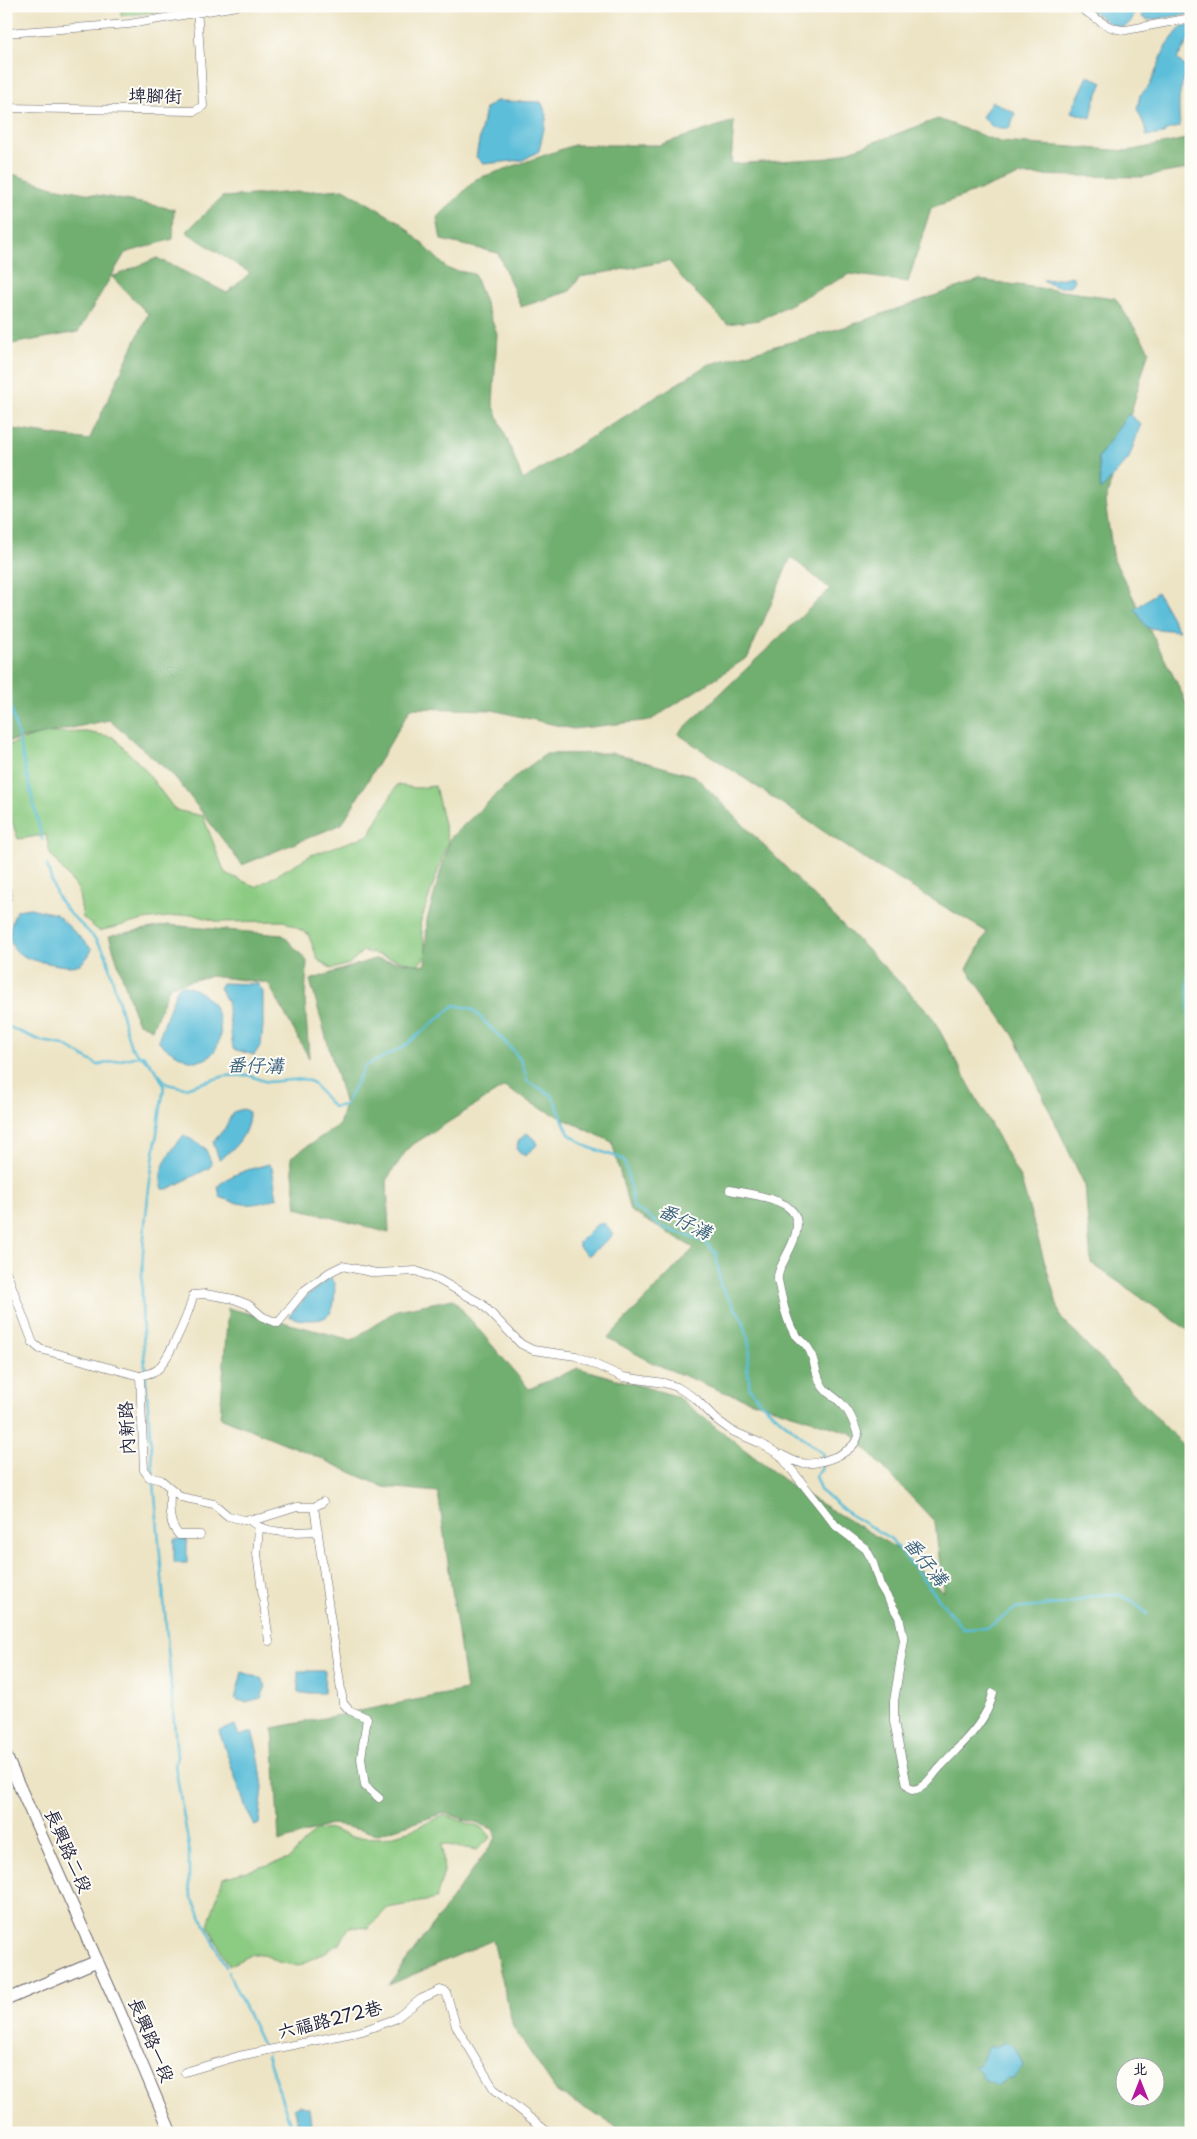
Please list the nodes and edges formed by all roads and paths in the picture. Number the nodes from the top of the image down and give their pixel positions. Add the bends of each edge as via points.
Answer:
1 (238, 6) edge
2 (1077, 6) edge
3 (197, 10) edge
4 (1191, 18) edge
5 (6, 33) edge
6 (6, 108) edge
7 (6, 888) edge
8 (6, 902) edge
9 (730, 1190) dead end
10 (6, 1271) edge
11 (140, 1376) junction
12 (780, 1455) junction
13 (170, 1490) junction
14 (323, 1502) dead end
15 (314, 1508) junction
16 (249, 1520) junction
17 (259, 1528) junction
18 (318, 1531) junction
19 (200, 1535) dead end
20 (269, 1641) dead end
21 (993, 1693) dead end
22 (6, 1756) edge
23 (379, 1798) dead end
24 (96, 1961) junction
25 (6, 2000) edge
26 (185, 2072) dead end
27 (171, 2133) edge
28 (550, 2133) edge

1 - 3 street
2 - 4 street via 1116,30
3 - 5 street via 129,24
3 - 6 street, 埤腳街 via 203,106 195,111
7 - 8 street
9 - 12 street via 770,1198 789,1207 794,1214 797,1224 795,1237 777,1276 785,1309 795,1333 810,1351 823,1387 842,1403 858,1435 852,1446 830,1460 801,1463
10 - 11 street, 內新路 via 34,1343 40,1349
11 - 12 street via 157,1371 166,1358 194,1295 234,1299 278,1323 305,1290 342,1266 376,1273 416,1271 482,1304 520,1344 534,1350 576,1356 624,1377 678,1388 696,1399 732,1431
11 - 13 street, 內新路 via 144,1470
12 - 21 street via 836,1526 866,1549 880,1585 899,1617 904,1640 894,1701 894,1722 907,1785 912,1790 920,1789 929,1782 967,1740 991,1704
13 - 16 street, 內新路 via 181,1497 214,1504 228,1516
13 - 19 street via 172,1528 179,1534
14 - 15 street
15 - 16 street, 內新路 via 297,1507
15 - 18 street
16 - 17 street
17 - 18 street
17 - 20 street via 258,1554
18 - 23 street via 343,1703 349,1710 367,1718 361,1758 365,1786
22 - 24 street, 長興路二段
24 - 25 street
24 - 27 street, 長興路一段
26 - 28 street, 六福路272巷 via 239,2056 362,2031 395,2020 421,1999 440,1990 446,1992 456,2026 494,2089

